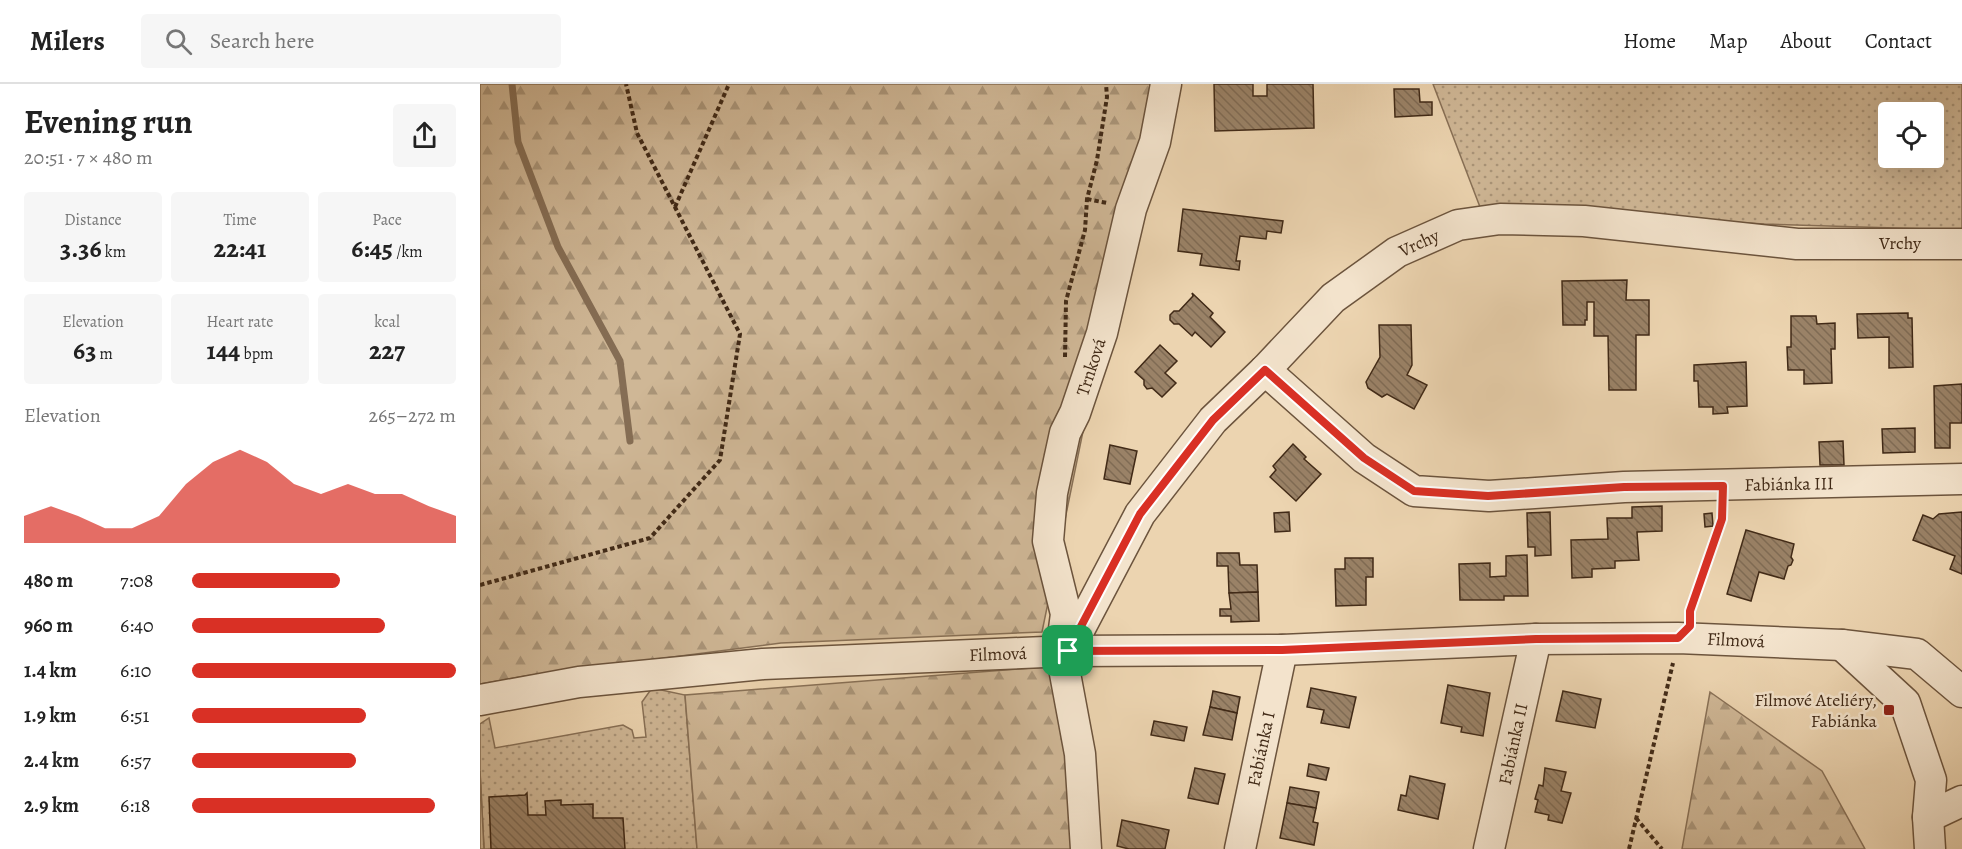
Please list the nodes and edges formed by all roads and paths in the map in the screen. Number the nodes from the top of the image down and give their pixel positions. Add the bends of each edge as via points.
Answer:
1 (626, 84) edge
2 (729, 84) edge
3 (1106, 84) edge
4 (1166, 84) edge
5 (675, 207) junction
6 (1962, 244) edge
7 (1065, 359) dead end
8 (1265, 370) junction
9 (1962, 479) edge
10 (1723, 486) junction
11 (480, 585) edge
12 (1678, 638) junction
13 (1536, 639) junction
14 (1842, 645) junction
15 (1282, 650) junction
16 (1064, 651) junction
17 (1962, 692) edge
18 (480, 700) edge
19 (1962, 801) edge
20 (1928, 817) junction
21 (1636, 818) junction
22 (1086, 849) edge
23 (1240, 849) edge
24 (1489, 849) edge
25 (1629, 849) edge
26 (1662, 849) edge
27 (1930, 849) edge

1 - 5 path via 637,133
2 - 5 path
3 - 7 path via 1085,230 1066,301
4 - 16 street, Trnková via 1155,142 1131,209 1102,333 1065,433 1052,493 1048,541 1066,614
5 - 11 path via 740,334 720,460 650,538
6 - 8 street, Vrchy via 1797,244 1584,221 1500,219 1458,225 1397,252 1333,298
8 - 10 street, Fabiánka III via 1364,458 1414,491 1488,496 1624,487
8 - 16 street, Vrchy via 1213,420 1140,514
9 - 10 street, Fabiánka III
10 - 12 path via 1722,519 1690,611 1690,626
12 - 13 street, Filmová
12 - 14 street, Filmová
12 - 21 path
13 - 15 street, Filmová
13 - 24 street, Fabiánka II
14 - 17 street, Filmová via 1917,654
14 - 20 street via 1905,703 1931,780
15 - 16 street, Filmová
15 - 23 street, Fabiánka I
16 - 18 street, Filmová via 695,669 579,682
16 - 22 street via 1080,754
19 - 20 street
20 - 27 street
21 - 25 path
21 - 26 path

